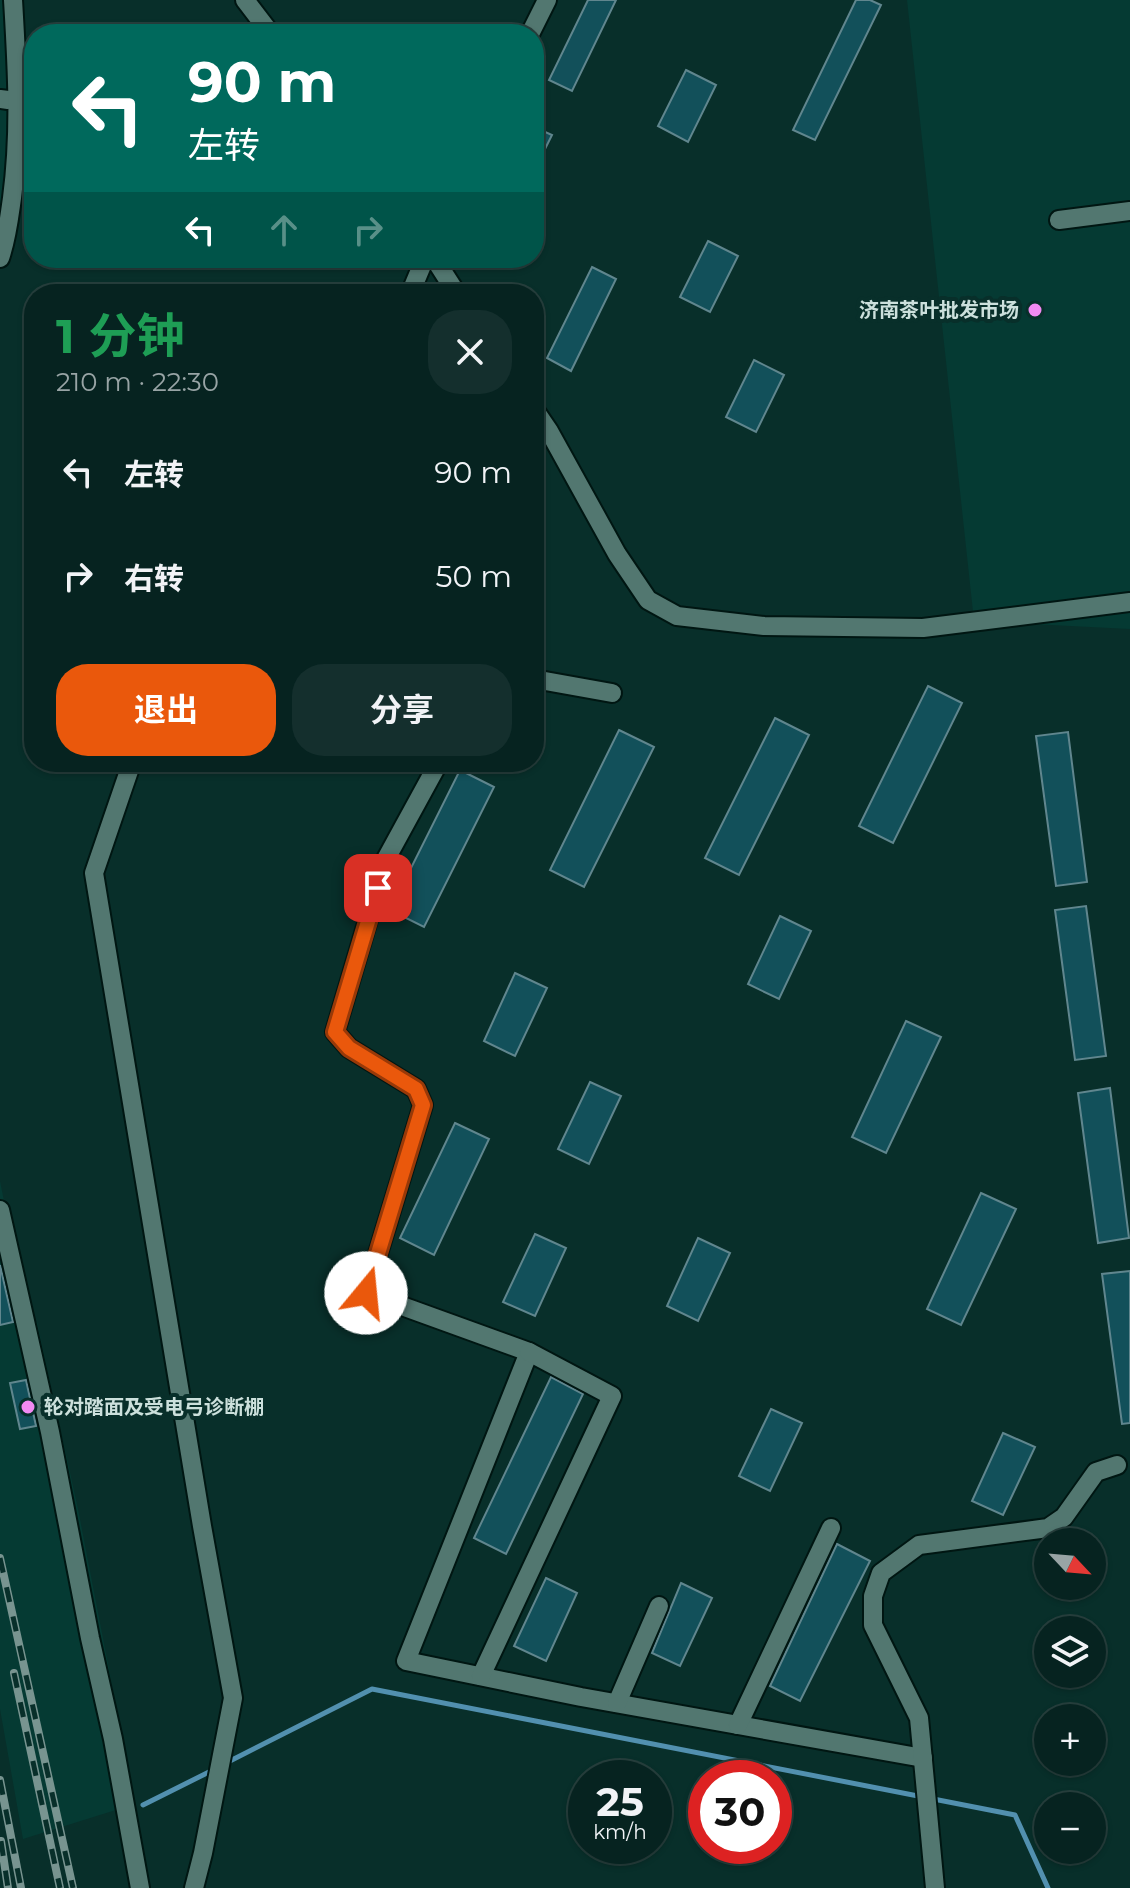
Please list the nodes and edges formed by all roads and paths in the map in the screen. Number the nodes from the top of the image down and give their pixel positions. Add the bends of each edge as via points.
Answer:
1 (13, 0) edge
2 (245, 0) edge
3 (547, 0) edge
4 (263, 24) edge
5 (535, 24) edge
6 (1130, 211) edge
7 (1059, 220) dead end
8 (0, 258) edge
9 (544, 424) edge
10 (1130, 602) edge
11 (544, 681) edge
12 (612, 693) dead end
13 (129, 772) edge
14 (434, 772) edge
15 (0, 1210) edge
16 (529, 1352) junction
17 (1117, 1465) dead end
18 (831, 1528) dead end
19 (659, 1606) dead end
20 (481, 1676) junction
21 (617, 1703) junction
22 (738, 1725) junction
23 (923, 1758) junction
24 (140, 1888) edge
25 (194, 1888) edge
26 (935, 1888) edge

1 - 8 street via 19,100 16,168
2 - 4 street
3 - 5 street
6 - 7 street
9 - 10 street via 648,600 677,616 764,626 923,628
11 - 12 street
13 - 25 street via 94,873 233,1698
14 - 16 street via 386,859 335,1032 349,1048 416,1089 423,1105 366,1293
15 - 24 street via 50,1432
16 - 20 street via 612,1396
16 - 20 street via 406,1661
17 - 23 street via 1096,1472 1064,1517 1048,1528 919,1545 881,1573 873,1596 873,1625 919,1718
18 - 22 street
19 - 21 street
20 - 21 street
21 - 22 street
22 - 23 street
23 - 26 street

